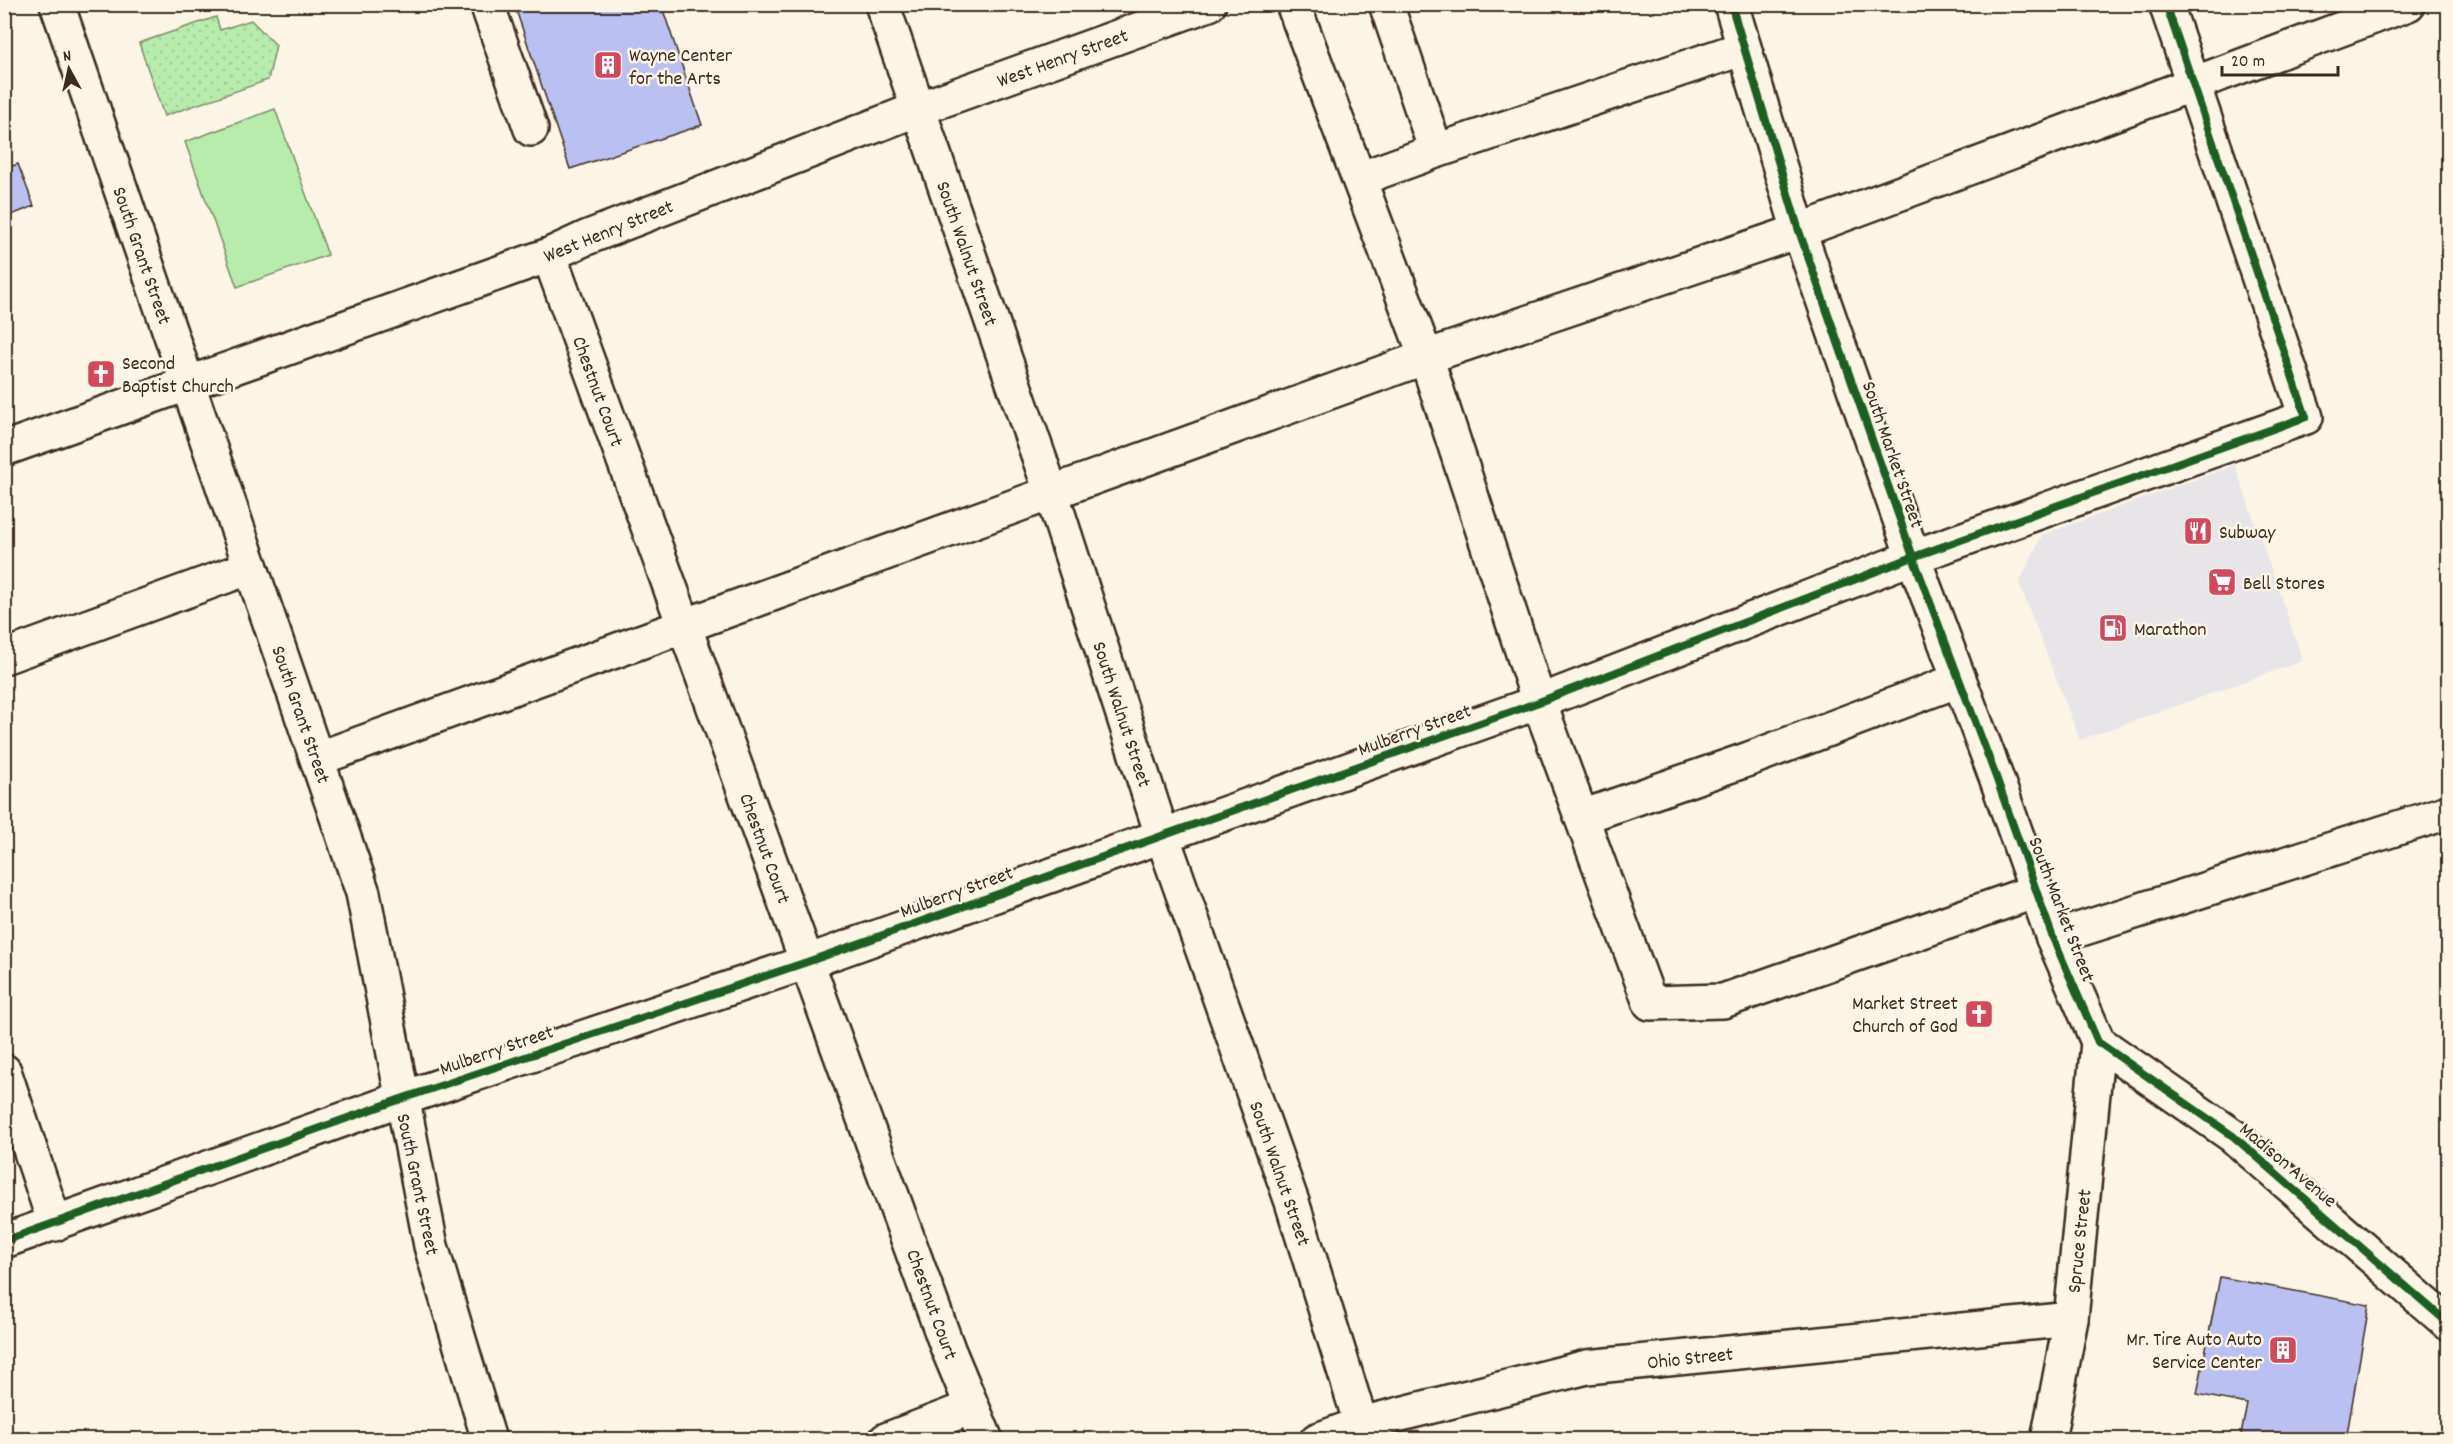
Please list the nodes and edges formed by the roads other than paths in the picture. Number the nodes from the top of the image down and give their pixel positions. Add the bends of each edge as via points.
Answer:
1 (57, 4) edge
2 (487, 4) edge
3 (882, 4) edge
4 (1209, 4) edge
5 (1293, 4) edge
6 (1386, 4) edge
7 (1731, 4) edge
8 (2166, 4) edge
9 (2408, 4) edge
10 (1744, 48) junction
11 (2194, 83) junction
12 (918, 109) junction
13 (531, 129) dead end
14 (1436, 151) junction
15 (1359, 178) junction
16 (1799, 231) junction
17 (549, 255) junction
18 (1426, 357) junction
19 (187, 382) junction
20 (4, 449) edge
21 (1051, 492) junction
22 (1912, 557) junction
23 (251, 567) junction
24 (686, 626) junction
25 (4, 657) edge
26 (1959, 680) junction
27 (1537, 702) junction
28 (317, 759) junction
29 (2448, 812) edge
30 (1582, 818) junction
31 (1162, 836) junction
32 (2036, 891) junction
33 (2053, 938) junction
34 (807, 962) junction
35 (2098, 1042) junction
36 (4, 1071) edge
37 (401, 1099) junction
38 (55, 1224) junction
39 (4, 1241) edge
40 (2071, 1319) junction
41 (2448, 1323) edge
42 (972, 1407) junction
43 (1362, 1424) junction
44 (489, 1440) edge
45 (886, 1440) edge
46 (986, 1440) edge
47 (1317, 1440) edge
48 (2048, 1440) edge

1 - 19 street, South Grant Street
2 - 13 street
3 - 12 street, South Walnut Street
4 - 12 street, West Henry Street
5 - 15 street
6 - 14 street
7 - 10 street, South Market Street
8 - 11 street
9 - 11 street
10 - 14 street
10 - 16 street, South Market Street
11 - 16 street
11 - 22 street, Mulberry Street via 2306,417
12 - 17 street, West Henry Street
12 - 21 street, South Walnut Street
14 - 15 street
15 - 18 street
16 - 18 street
16 - 22 street, South Market Street
17 - 19 street, West Henry Street
17 - 24 street, Chestnut Court
18 - 21 street
18 - 27 street
19 - 20 street, West Henry Street
19 - 23 street, South Grant Street
21 - 24 street
21 - 31 street, South Walnut Street
22 - 26 street, South Market Street
22 - 27 street, Mulberry Street
23 - 25 street
23 - 28 street, South Grant Street
24 - 28 street
24 - 34 street, Chestnut Court
26 - 30 street
26 - 32 street, South Market Street
27 - 30 street
27 - 31 street, Mulberry Street
28 - 37 street, South Grant Street via 363,893
29 - 33 street
30 - 32 street via 1650,1003 1723,1001
31 - 34 street, Mulberry Street
31 - 43 street, South Walnut Street via 1292,1202
32 - 33 street, South Market Street
33 - 35 street, South Market Street
34 - 37 street, Mulberry Street
34 - 42 street, Chestnut Court
35 - 40 street, Spruce Street
35 - 41 street, Madison Avenue via 2233,1136
36 - 38 street
37 - 38 street, Mulberry Street
37 - 44 street, South Grant Street via 431,1246
38 - 39 street, Mulberry Street
40 - 43 street, Ohio Street via 1587,1367
40 - 48 street, Spruce Street
42 - 45 street
42 - 46 street, Chestnut Court
43 - 47 street, Ohio Street

